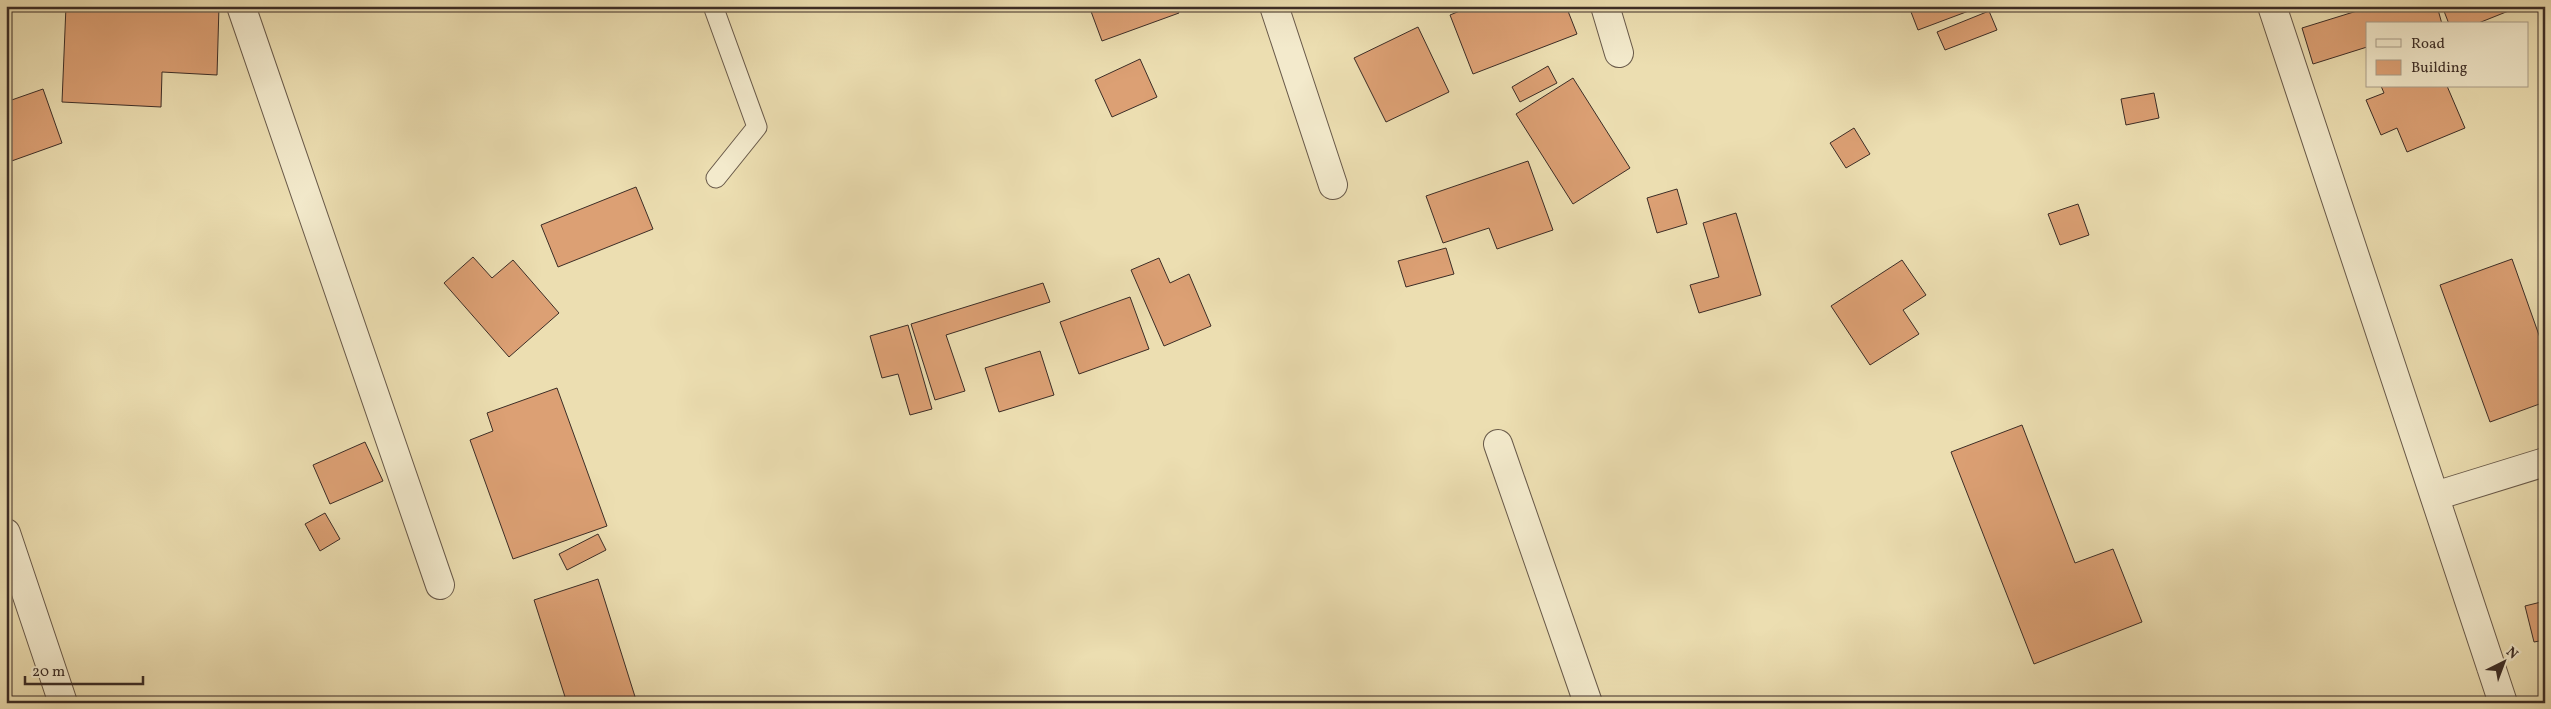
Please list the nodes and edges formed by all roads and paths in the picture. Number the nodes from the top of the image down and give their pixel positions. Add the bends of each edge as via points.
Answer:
1 (241, 6) edge
2 (713, 6) edge
3 (1274, 6) edge
4 (1605, 6) edge
5 (2272, 6) edge
6 (1619, 53) dead end
7 (716, 178) dead end
8 (1333, 185) dead end
9 (1498, 444) dead end
10 (2545, 462) edge
11 (2434, 496) junction
12 (6, 533) edge
13 (440, 585) dead end
14 (63, 703) edge
15 (1588, 703) edge
16 (2503, 703) edge

1 - 13 street
2 - 7 lane via 757,127
3 - 8 street
4 - 6 street
5 - 11 street
9 - 15 street
10 - 11 street
11 - 16 street
12 - 14 street

